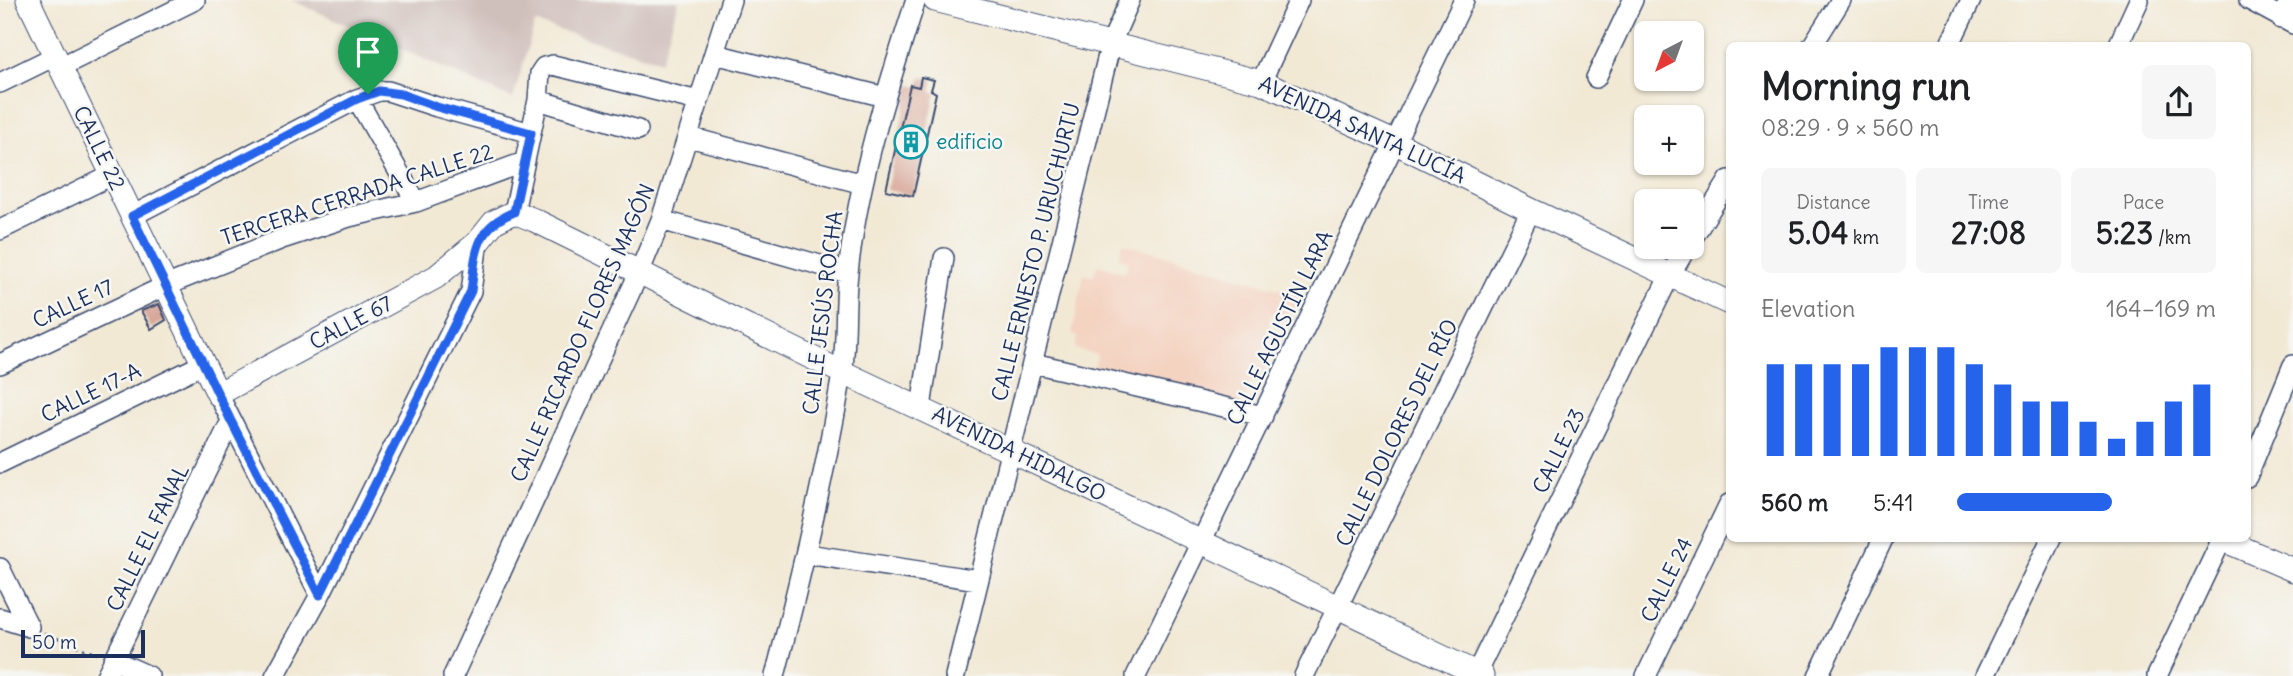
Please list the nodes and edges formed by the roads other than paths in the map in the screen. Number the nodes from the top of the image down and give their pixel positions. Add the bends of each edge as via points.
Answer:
1 (28, 0) edge
2 (195, 0) edge
3 (732, 0) edge
4 (916, 0) edge
5 (935, 0) edge
6 (1130, 0) edge
7 (1299, 0) edge
8 (1464, 0) edge
9 (1633, 0) edge
10 (1841, 0) edge
11 (1971, 0) edge
12 (2140, 0) edge
13 (2249, 0) edge
14 (2290, 0) edge
15 (961, 3) edge
16 (2287, 22) edge
17 (1815, 42) edge
18 (1951, 42) edge
19 (2120, 42) edge
20 (1111, 43) junction
21 (715, 54) junction
22 (57, 62) junction
23 (1596, 78) dead end
24 (1261, 82) junction
25 (0, 83) edge
26 (885, 97) junction
27 (357, 99) junction
28 (538, 100) junction
29 (698, 101) junction
30 (638, 130) dead end
31 (531, 133) junction
32 (689, 137) junction
33 (1396, 142) junction
34 (524, 162) junction
35 (112, 175) junction
36 (863, 184) junction
37 (1726, 185) edge
38 (416, 202) junction
39 (1531, 210) junction
40 (514, 212) junction
41 (132, 216) junction
42 (661, 220) junction
43 (1704, 220) edge
44 (0, 230) edge
45 (478, 242) junction
46 (944, 258) dead end
47 (1680, 259) edge
48 (639, 273) junction
49 (848, 273) junction
50 (1670, 275) junction
51 (165, 286) junction
52 (1726, 302) edge
53 (1033, 363) junction
54 (0, 364) edge
55 (203, 364) junction
56 (2293, 365) edge
57 (842, 372) junction
58 (218, 394) junction
59 (921, 407) junction
60 (1263, 416) junction
61 (231, 421) junction
62 (1011, 449) junction
63 (0, 463) edge
64 (2251, 467) edge
65 (1726, 510) edge
66 (1199, 542) junction
67 (1882, 542) edge
68 (2050, 542) edge
69 (2220, 542) edge
70 (2228, 542) edge
71 (807, 554) junction
72 (0, 568) edge
73 (2293, 570) edge
74 (978, 580) junction
75 (320, 595) junction
76 (1337, 607) junction
77 (0, 618) edge
78 (109, 668) edge
79 (1477, 675) edge
80 (149, 676) edge
81 (275, 676) edge
82 (453, 676) edge
83 (775, 676) edge
84 (956, 676) edge
85 (1136, 676) edge
86 (1304, 676) edge
87 (1646, 676) edge
88 (1818, 676) edge
89 (1985, 676) edge
90 (2157, 676) edge

1 - 22 street, CALLE 22
2 - 22 street
3 - 21 street, CALLE RICARDO FLORES MAGÓN
4 - 26 street, CALLE JESÚS ROCHA
5 - 15 street, AVENIDA SANTA LUCÍA
6 - 20 street, CALLE ERNESTO P. URUCHURTU
7 - 24 street
8 - 33 street, CALLE AGUSTÍN LARA
9 - 23 street
10 - 17 street
11 - 18 street
12 - 19 street
13 - 16 street
14 - 16 street
15 - 20 street, AVENIDA SANTA LUCÍA
20 - 24 street, AVENIDA SANTA LUCÍA
20 - 53 street, CALLE ERNESTO P. URUCHURTU
21 - 26 street
21 - 29 street, CALLE RICARDO FLORES MAGÓN
22 - 25 street
22 - 35 street, CALLE 22
24 - 33 street, AVENIDA SANTA LUCÍA
26 - 36 street, CALLE JESÚS ROCHA
27 - 31 street via 388,91
27 - 38 street
27 - 41 street
28 - 29 street via 540,73 552,65
28 - 30 street
28 - 31 street
29 - 32 street, CALLE RICARDO FLORES MAGÓN
31 - 34 street
32 - 36 street
32 - 42 street, CALLE RICARDO FLORES MAGÓN
33 - 39 street, AVENIDA SANTA LUCÍA
33 - 60 street, CALLE AGUSTÍN LARA
34 - 38 street, TERCERA CERRADA CALLE 22
34 - 40 street
35 - 41 street, CALLE 22
35 - 44 street
36 - 49 street, CALLE JESÚS ROCHA
37 - 43 street
38 - 51 street, TERCERA CERRADA CALLE 22 via 282,239
39 - 50 street, AVENIDA SANTA LUCÍA
39 - 76 street, CALLE DOLORES DEL RÍO
40 - 45 street, CALLE 67 via 494,222
40 - 48 street, AVENIDA HIDALGO
41 - 51 street, CALLE 22
42 - 48 street, CALLE RICARDO FLORES MAGÓN
42 - 49 street
45 - 58 street, CALLE 67 via 418,288
45 - 75 street via 471,291
46 - 59 street
47 - 50 street, CALLE 23
48 - 57 street, AVENIDA HIDALGO
48 - 82 street, CALLE RICARDO FLORES MAGÓN
49 - 57 street, CALLE JESÚS ROCHA
50 - 52 street, AVENIDA SANTA LUCÍA
50 - 79 street, CALLE 23
51 - 54 street, CALLE 17
51 - 55 street, CALLE 22
53 - 60 street
53 - 62 street, CALLE ERNESTO P. URUCHURTU
55 - 58 street, CALLE 22
55 - 63 street, CALLE 17-A
56 - 64 street
57 - 59 street, AVENIDA HIDALGO
57 - 71 street, CALLE JESÚS ROCHA
58 - 61 street, CALLE 22
59 - 62 street, AVENIDA HIDALGO
60 - 66 street, CALLE AGUSTÍN LARA
61 - 75 street, CALLE 22
61 - 78 street, CALLE EL FANAL
62 - 66 street, AVENIDA HIDALGO
62 - 74 street, CALLE ERNESTO P. URUCHURTU
65 - 87 street, CALLE 24
66 - 76 street, AVENIDA HIDALGO
66 - 85 street, CALLE AGUSTÍN LARA
67 - 88 street
68 - 89 street
69 - 90 street
70 - 73 street
71 - 74 street
71 - 83 street, CALLE JESÚS ROCHA
72 - 77 street via 29,627
74 - 84 street, CALLE ERNESTO P. URUCHURTU
75 - 81 street
76 - 79 street, AVENIDA HIDALGO
76 - 86 street, CALLE DOLORES DEL RÍO
78 - 80 street

